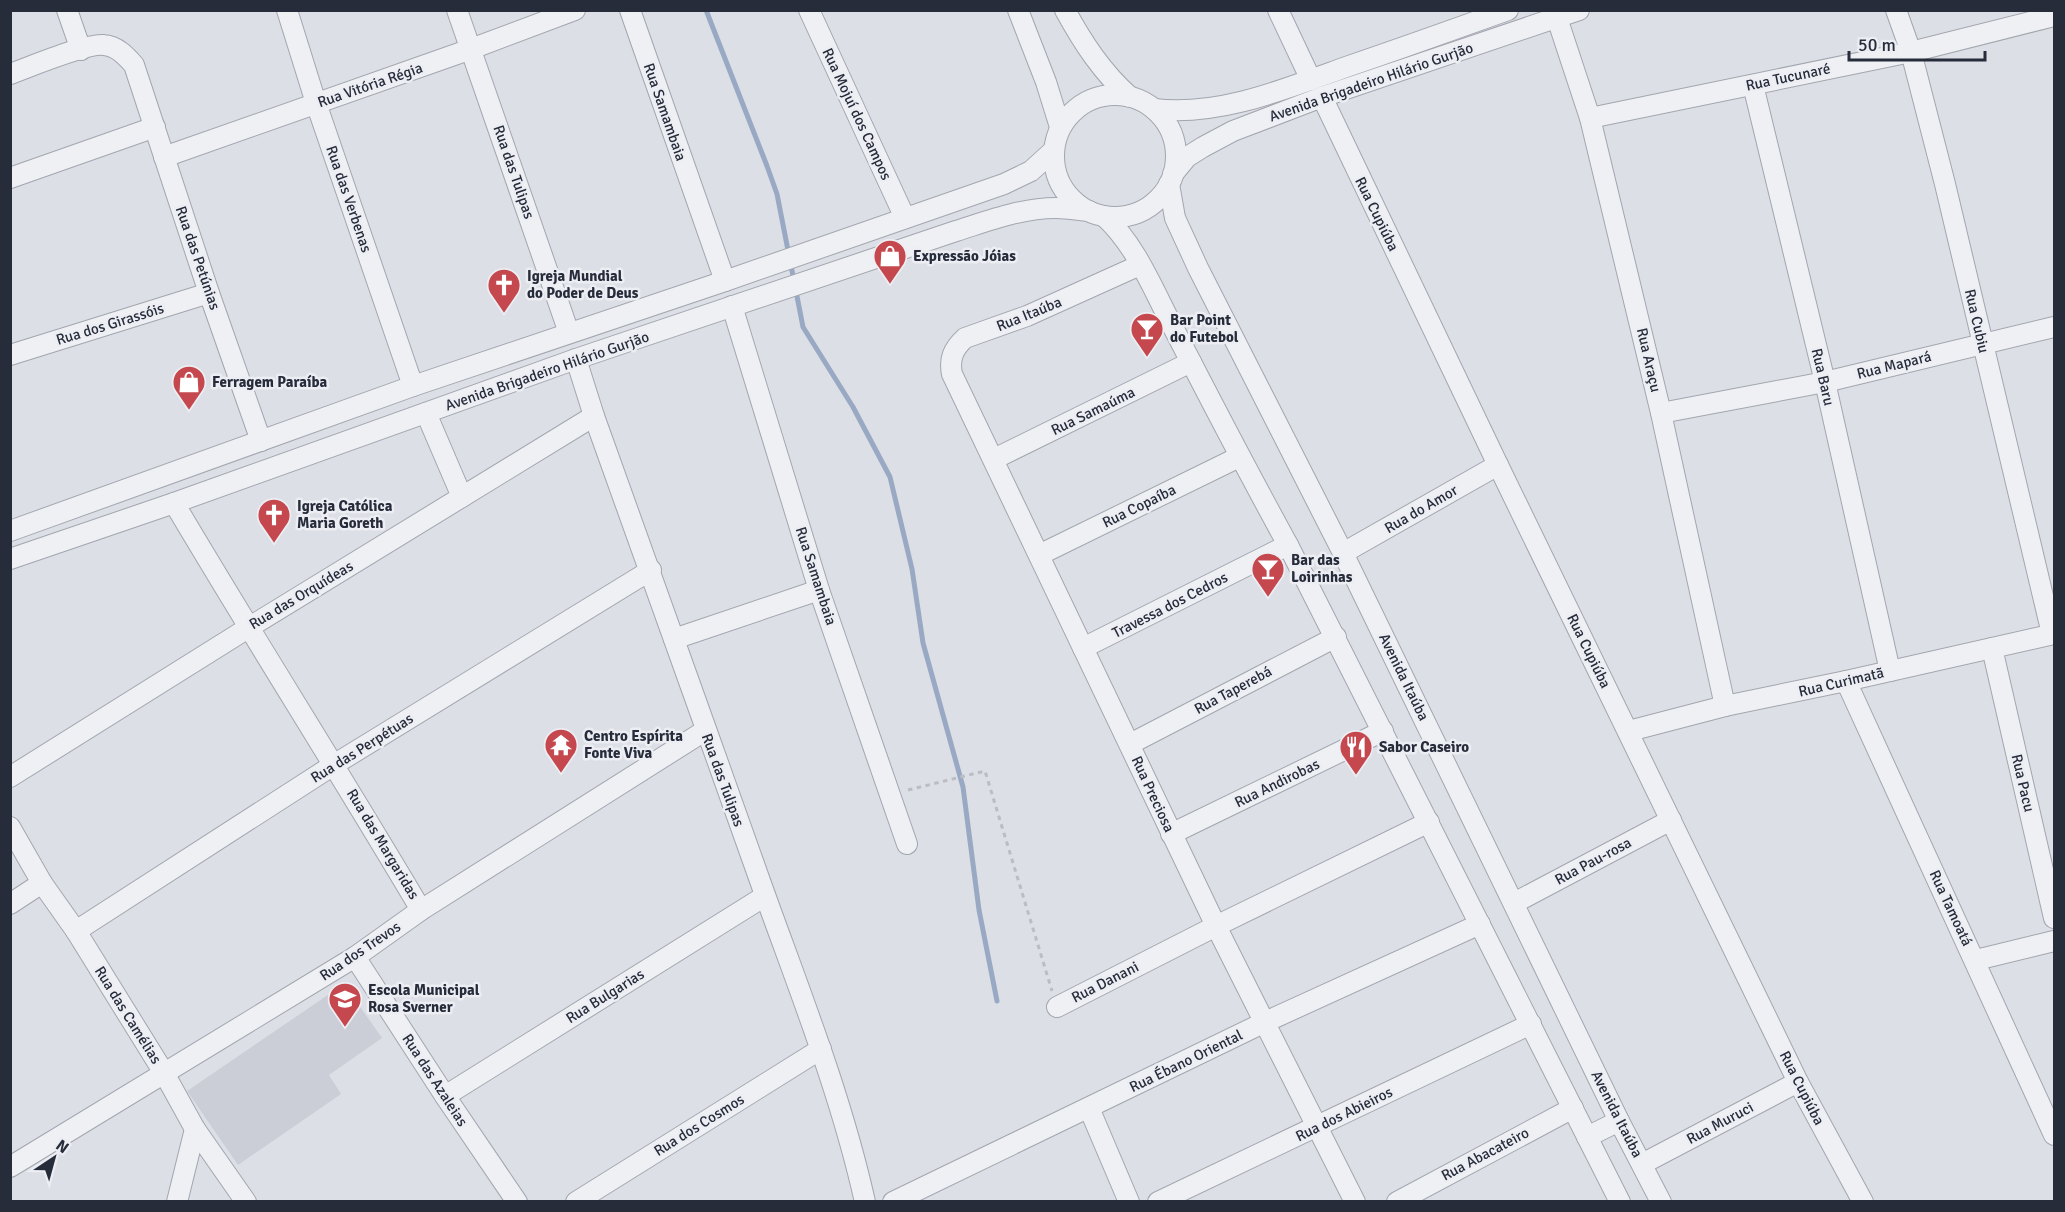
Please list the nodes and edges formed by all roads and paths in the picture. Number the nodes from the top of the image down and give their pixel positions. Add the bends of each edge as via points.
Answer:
1 (67, 10) edge
2 (287, 10) edge
3 (457, 10) edge
4 (575, 10) edge
5 (630, 10) edge
6 (809, 10) edge
7 (1018, 10) edge
8 (1065, 10) edge
9 (1278, 10) edge
10 (1508, 10) edge
11 (1579, 10) edge
12 (1896, 10) edge
13 (2055, 16) edge
14 (1557, 18) junction
15 (81, 50) junction
16 (471, 50) junction
17 (1911, 52) junction
18 (10, 74) edge
19 (1311, 80) junction
20 (1753, 85) junction
21 (1130, 97) junction
22 (1322, 97) junction
23 (316, 103) junction
24 (1154, 109) junction
25 (1590, 118) junction
26 (155, 127) junction
27 (1060, 127) junction
28 (1054, 150) junction
29 (164, 157) junction
30 (10, 178) edge
31 (1171, 179) junction
32 (1096, 213) junction
33 (905, 218) junction
34 (1140, 265) junction
35 (724, 281) junction
36 (209, 293) junction
37 (732, 306) junction
38 (2055, 327) edge
39 (569, 333) junction
40 (1982, 344) junction
41 (10, 356) edge
42 (576, 359) junction
43 (1191, 362) junction
44 (1825, 382) junction
45 (956, 383) joint
46 (413, 386) junction
47 (426, 413) junction
48 (1661, 413) junction
49 (594, 416) junction
50 (261, 441) junction
51 (1239, 456) junction
52 (994, 459) junction
53 (1498, 465) junction
54 (462, 497) junction
55 (174, 504) junction
56 (10, 531) edge
57 (1288, 545) junction
58 (1344, 553) junction
59 (1039, 555) junction
60 (10, 560) edge
61 (651, 570) junction
62 (819, 590) junction
63 (248, 628) junction
64 (2053, 634) edge
65 (1336, 637) junction
66 (674, 639) junction
67 (1083, 648) junction
68 (1992, 648) junction
69 (1890, 670) junction
70 (1846, 681) junction
71 (1725, 706) junction
72 (706, 730) junction
73 (1383, 731) junction
74 (1629, 731) junction
75 (1130, 744) junction
76 (335, 764) junction
77 (10, 777) edge
78 (891, 794) junction
79 (1671, 819) junction
80 (1429, 822) junction
81 (10, 827) edge
82 (1171, 834) junction
83 (907, 844) dead end
84 (42, 883) junction
85 (765, 896) junction
86 (1515, 903) junction
87 (10, 904) edge
88 (421, 910) junction
89 (2055, 918) edge
90 (1480, 924) junction
91 (1216, 926) junction
92 (76, 931) junction
93 (2055, 941) edge
94 (355, 957) junction
95 (1976, 960) junction
96 (1057, 1007) joint
97 (1263, 1023) junction
98 (1531, 1024) junction
99 (821, 1049) junction
100 (164, 1073) junction
101 (1798, 1082) junction
102 (445, 1096) junction
103 (1089, 1108) junction
104 (1573, 1108) junction
105 (2049, 1108) edge
106 (1619, 1121) junction
107 (1318, 1126) junction
108 (195, 1130) junction
109 (2055, 1135) edge
110 (1587, 1137) junction
111 (1642, 1164) junction
112 (10, 1167) edge
113 (177, 1202) edge
114 (246, 1202) edge
115 (517, 1202) edge
116 (576, 1202) edge
117 (865, 1202) edge
118 (893, 1202) edge
119 (1129, 1202) edge
120 (1158, 1202) edge
121 (1355, 1202) edge
122 (1397, 1202) edge
123 (1620, 1202) edge
124 (1661, 1202) edge
125 (1863, 1202) edge

1 - 15 street
2 - 23 street, Rua das Verbenas
3 - 16 street, Rua das Tulipas
4 - 16 street, Rua Vitória Régia
5 - 35 street, Rua Samambaia
6 - 33 street, Rua Mojuí dos Campos
7 - 27 street
8 - 21 street via 1097,64
9 - 19 street
10 - 19 street, Avenida Brigadeiro Hilário Gurjão
11 - 14 street, Avenida Brigadeiro Hilário Gurjão
12 - 17 street, Rua Cubiu
13 - 17 street, Rua Tucunaré
14 - 22 street, Avenida Brigadeiro Hilário Gurjão
14 - 25 street, Rua Araçu
15 - 18 street
15 - 26 street, Rua das Petúnias via 94,45 112,46 129,59
16 - 23 street, Rua Vitória Régia
16 - 39 street, Rua das Tulipas
17 - 20 street, Rua Tucunaré
17 - 40 street, Rua Cubiu
19 - 24 street, Avenida Brigadeiro Hilário Gurjão via 1229,105 1191,111
20 - 25 street, Rua Tucunaré
20 - 44 street, Rua Baru
21 - 24 street
21 - 27 street via 1110,95 1090,100 1072,111
22 - 31 street, Avenida Brigadeiro Hilário Gurjão via 1233,131 1203,147 1187,157
22 - 53 street, Rua Cupiúba
23 - 29 street, Rua Vitória Régia
23 - 46 street, Rua das Verbenas
24 - 31 street via 1171,132 1175,146
25 - 48 street, Rua Araçu
26 - 29 street, Rua das Petúnias
26 - 30 street
27 - 28 street
28 - 32 street via 1054,165 1066,192 1076,203
28 - 33 street, Avenida Brigadeiro Hilário Gurjão via 1031,171 1004,184
29 - 36 street, Rua das Petúnias
31 - 32 street via 1157,200 1142,210 1123,216
31 - 58 street, Avenida Itaúba via 1175,218 1198,268
32 - 34 street via 1116,227
32 - 37 street, Avenida Brigadeiro Hilário Gurjão via 1057,208 1008,215
33 - 35 street, Avenida Brigadeiro Hilário Gurjão
34 - 43 street
34 - 45 street, Rua Itaúba via 1028,316 965,338 950,362
35 - 39 street, Avenida Brigadeiro Hilário Gurjão
36 - 41 street, Rua dos Girassóis
36 - 50 street, Rua das Petúnias
37 - 42 street, Avenida Brigadeiro Hilário Gurjão
37 - 62 street, Rua Samambaia
38 - 40 street, Rua Mapará
39 - 46 street, Avenida Brigadeiro Hilário Gurjão
40 - 44 street, Rua Mapará
40 - 64 street, Rua Cubiu
42 - 47 street, Avenida Brigadeiro Hilário Gurjão
42 - 49 street, Rua das Tulipas
43 - 51 street
43 - 52 street, Rua Samaúma
44 - 48 street, Rua Mapará
44 - 69 street, Rua Baru
45 - 52 street, Rua Preciosa
46 - 50 street, Avenida Brigadeiro Hilário Gurjão
47 - 54 street
47 - 55 street, Avenida Brigadeiro Hilário Gurjão
48 - 71 street, Rua Araçu
49 - 54 street, Rua das Orquídeas
49 - 61 street, Rua das Tulipas
50 - 56 street, Avenida Brigadeiro Hilário Gurjão
51 - 57 street
51 - 59 street, Rua Copaíba
52 - 59 street, Rua Preciosa
53 - 58 street, Rua do Amor
53 - 74 street, Rua Cupiúba
54 - 63 street, Rua das Orquídeas
55 - 60 street, Avenida Brigadeiro Hilário Gurjão
55 - 63 street, Rua das Margaridas
57 - 65 street
57 - 67 street, Travessa dos Cedros
58 - 86 street, Avenida Itaúba
59 - 67 street, Rua Preciosa
61 - 66 street, Rua das Tulipas
61 - 76 street, Rua das Perpétuas
62 - 66 street
62 - 78 street, Rua Samambaia
63 - 76 street, Rua das Margaridas
63 - 77 street, Rua das Orquídeas
64 - 68 street, Rua Curimatã
65 - 73 street
65 - 75 street, Rua Taperebá
66 - 72 street, Rua das Tulipas
67 - 75 street, Rua Preciosa
68 - 69 street, Rua Curimatã
68 - 89 street, Rua Pacu
69 - 70 street, Rua Curimatã
70 - 71 street, Rua Curimatã
70 - 95 street, Rua Tamoatá
71 - 74 street, Rua Curimatã
72 - 85 street, Rua das Tulipas
72 - 88 street, Rua dos Trevos
73 - 80 street
73 - 82 street, Rua Andirobas
74 - 79 street, Rua Cupiúba
75 - 82 street, Rua Preciosa
76 - 88 street, Rua das Margaridas
76 - 92 street, Rua das Perpétuas
78 - 83 street, Rua Samambaia
78 - 96 path, Rua Danani via 985,771
79 - 86 street, Rua Pau-rosa
79 - 101 street, Rua Cupiúba
80 - 90 street
80 - 91 street, Rua Danani
81 - 84 street, Rua das Camélias
82 - 91 street, Rua Preciosa
84 - 87 street
84 - 92 street, Rua das Camélias
85 - 99 street, Rua das Tulipas
85 - 102 street, Rua Bulgarias
86 - 106 street, Avenida Itaúba
88 - 94 street, Rua dos Trevos
90 - 97 street, Rua Ébano Oriental
90 - 98 street
91 - 96 street, Rua Danani
91 - 97 street, Rua Preciosa
92 - 100 street, Rua das Camélias
93 - 95 street
94 - 100 street, Rua dos Trevos
94 - 102 street, Rua das Azaleias
95 - 105 street, Rua Tamoatá
97 - 103 street, Rua Ébano Oriental
97 - 107 street, Rua Preciosa
98 - 104 street
98 - 107 street, Rua dos Abieiros
99 - 116 street, Rua dos Cosmos
99 - 117 street, Rua das Tulipas
100 - 108 street, Rua das Camélias
100 - 112 street, Rua dos Trevos
101 - 111 street, Rua Muruci
101 - 125 street, Rua Cupiúba
102 - 115 street, Rua das Azaleias
103 - 118 street, Rua Ébano Oriental
103 - 119 street
104 - 110 street
104 - 122 street, Rua Abacateiro
105 - 109 street, Rua Tamoatá
106 - 110 street
106 - 111 street, Avenida Itaúba
107 - 120 street, Rua dos Abieiros
107 - 121 street, Rua Preciosa
108 - 113 street
108 - 114 street, Rua das Camélias
110 - 123 street
111 - 124 street, Avenida Itaúba

